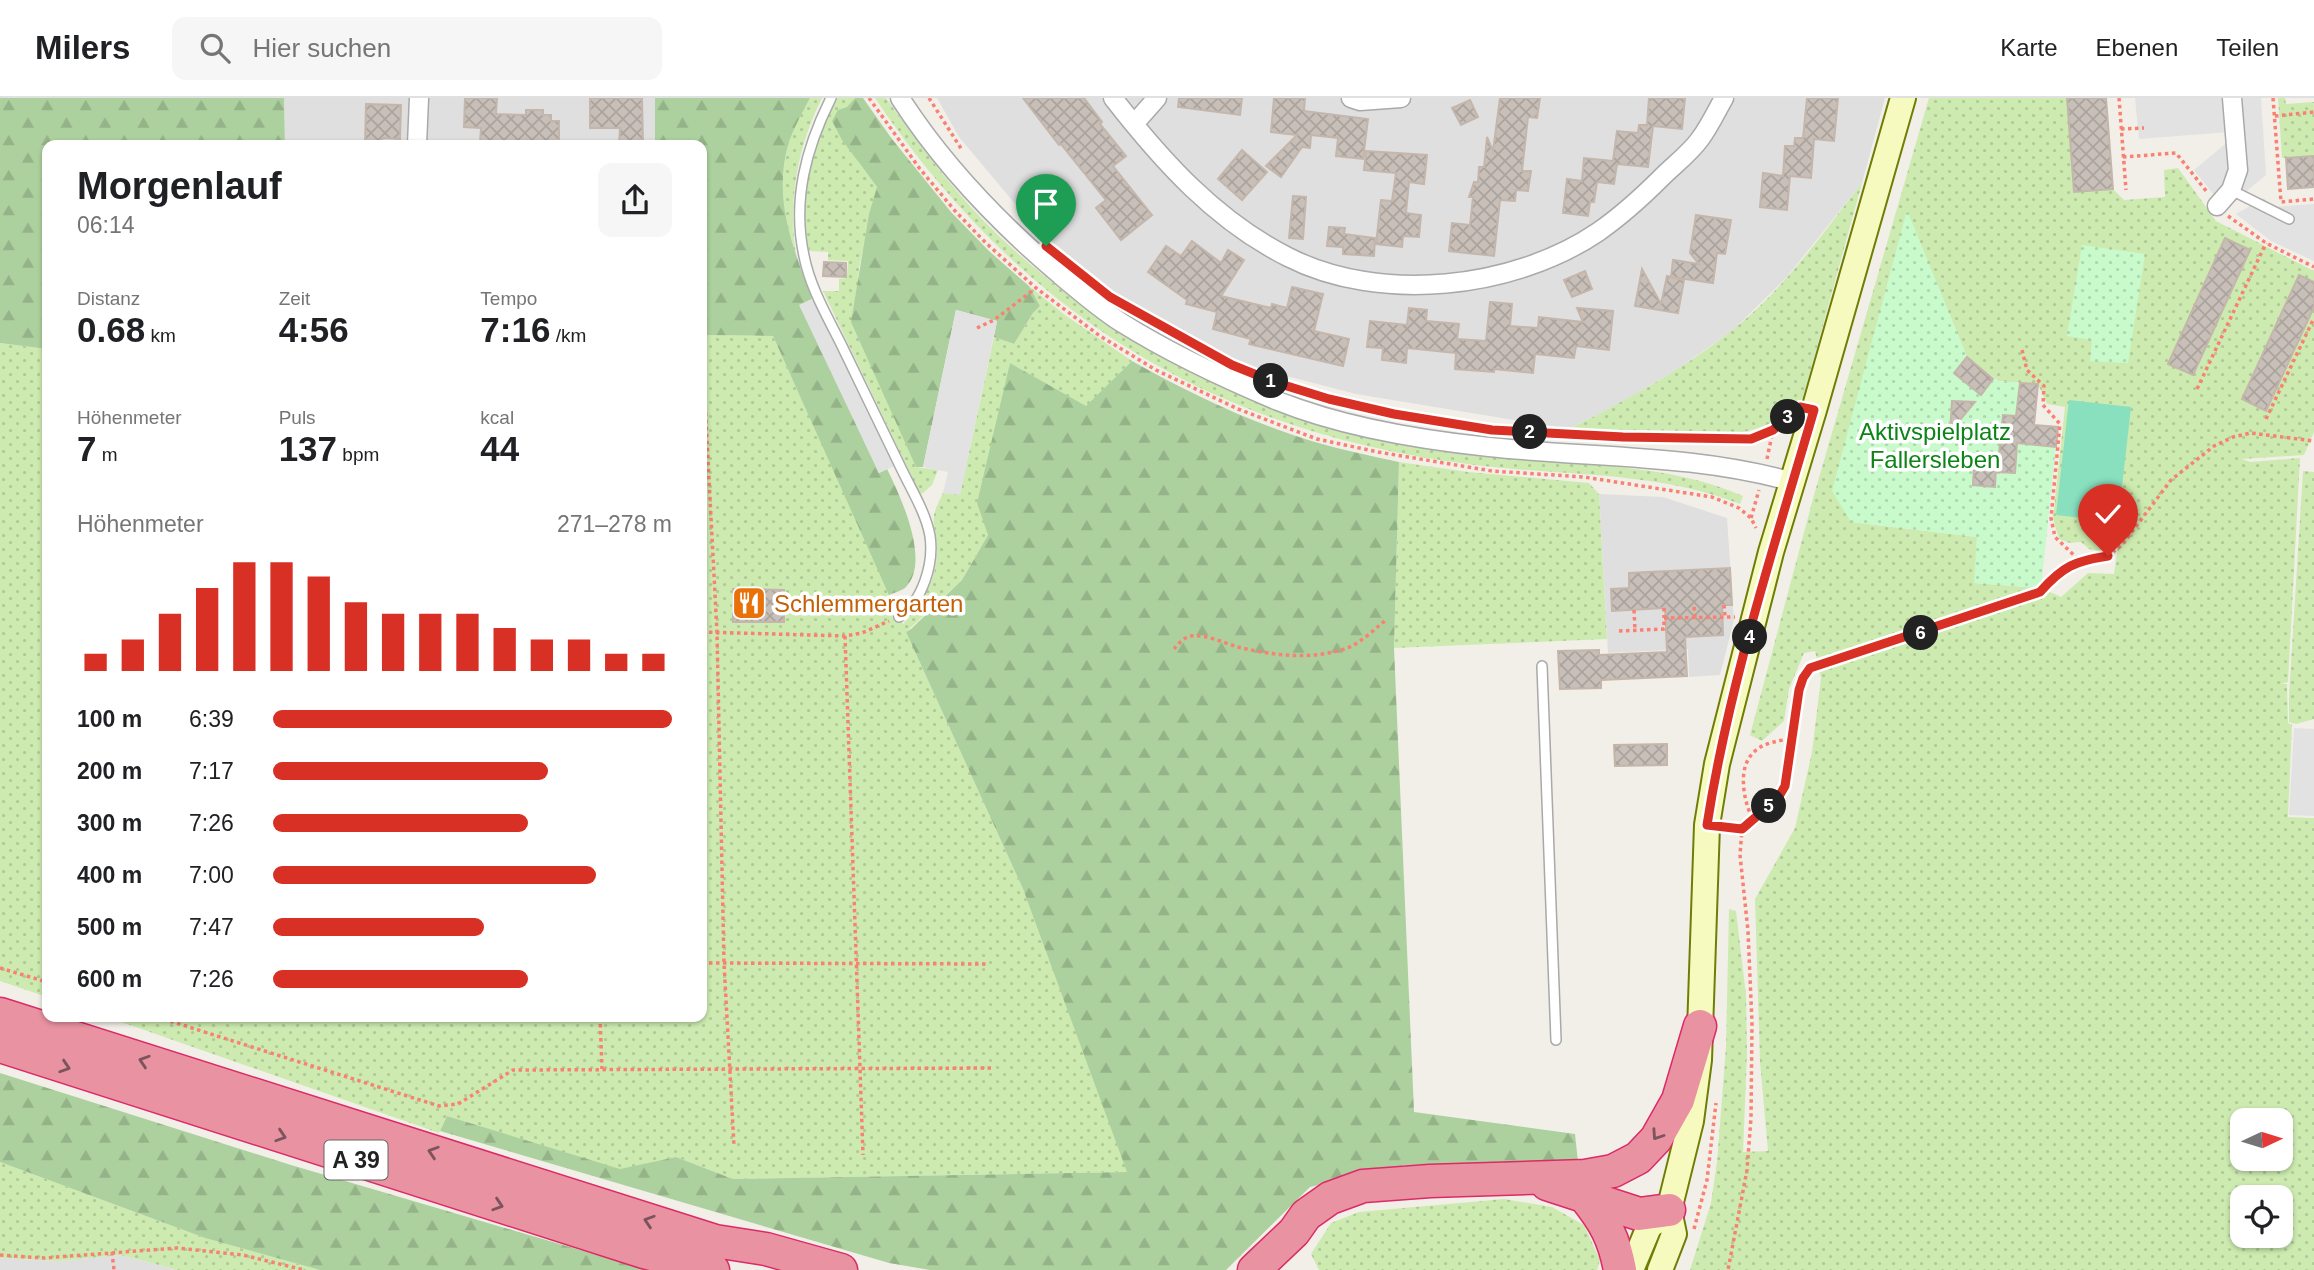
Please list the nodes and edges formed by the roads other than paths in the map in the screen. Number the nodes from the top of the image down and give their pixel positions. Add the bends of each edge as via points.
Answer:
1 (419, 98) edge
2 (831, 98) edge
3 (900, 98) edge
4 (1113, 98) edge
5 (1157, 98) edge
6 (1351, 98) edge
7 (1401, 98) edge
8 (1724, 98) edge
9 (1903, 98) edge
10 (2232, 98) edge
11 (1134, 124) junction
12 (417, 140) edge
13 (2231, 190) junction
14 (2217, 205) dead end
15 (2289, 219) dead end
16 (1793, 482) junction
17 (900, 617) road end
18 (1542, 666) dead end
19 (0, 1014) edge
20 (1700, 1026) junction
21 (1556, 1040) dead end
22 (0, 1045) edge
23 (1585, 1187) junction
24 (1684, 1212) junction
25 (1294, 1232) junction
26 (713, 1270) edge
27 (841, 1270) edge
28 (1254, 1270) edge
29 (1289, 1270) edge
30 (1620, 1270) edge
31 (1631, 1270) edge
32 (1660, 1270) edge

1 - 12 street
2 - 17 lane via 803,168 798,217 804,258 822,305 929,533 926,575 913,605
3 - 16 street via 977,196 1017,238 1081,292 1167,349 1279,401 1422,438 1712,463
4 - 11 street
5 - 11 street
6 - 7 street
8 - 11 street via 1699,141 1643,196 1596,233 1544,260 1485,279 1419,285 1349,280 1290,259 1213,209
9 - 16 street
10 - 13 street via 2238,170
13 - 14 street
13 - 15 lane
16 - 20 street via 1719,751 1719,822
18 - 21 lane
27 -> 19 highway, A 39 via 766,1249 715,1241
20 -> 23 highway via 1678,1100 1656,1139 1638,1158
20 - 24 street
22 -> 26 highway, A 39 via 631,1248
23 - 24 highway via 1639,1214
23 - 25 highway via 1533,1179 1363,1186 1330,1198 1306,1215
23 - 30 highway via 1609,1232
24 - 31 street via 1650,1227
24 - 32 street
25 - 28 highway
25 - 29 highway

